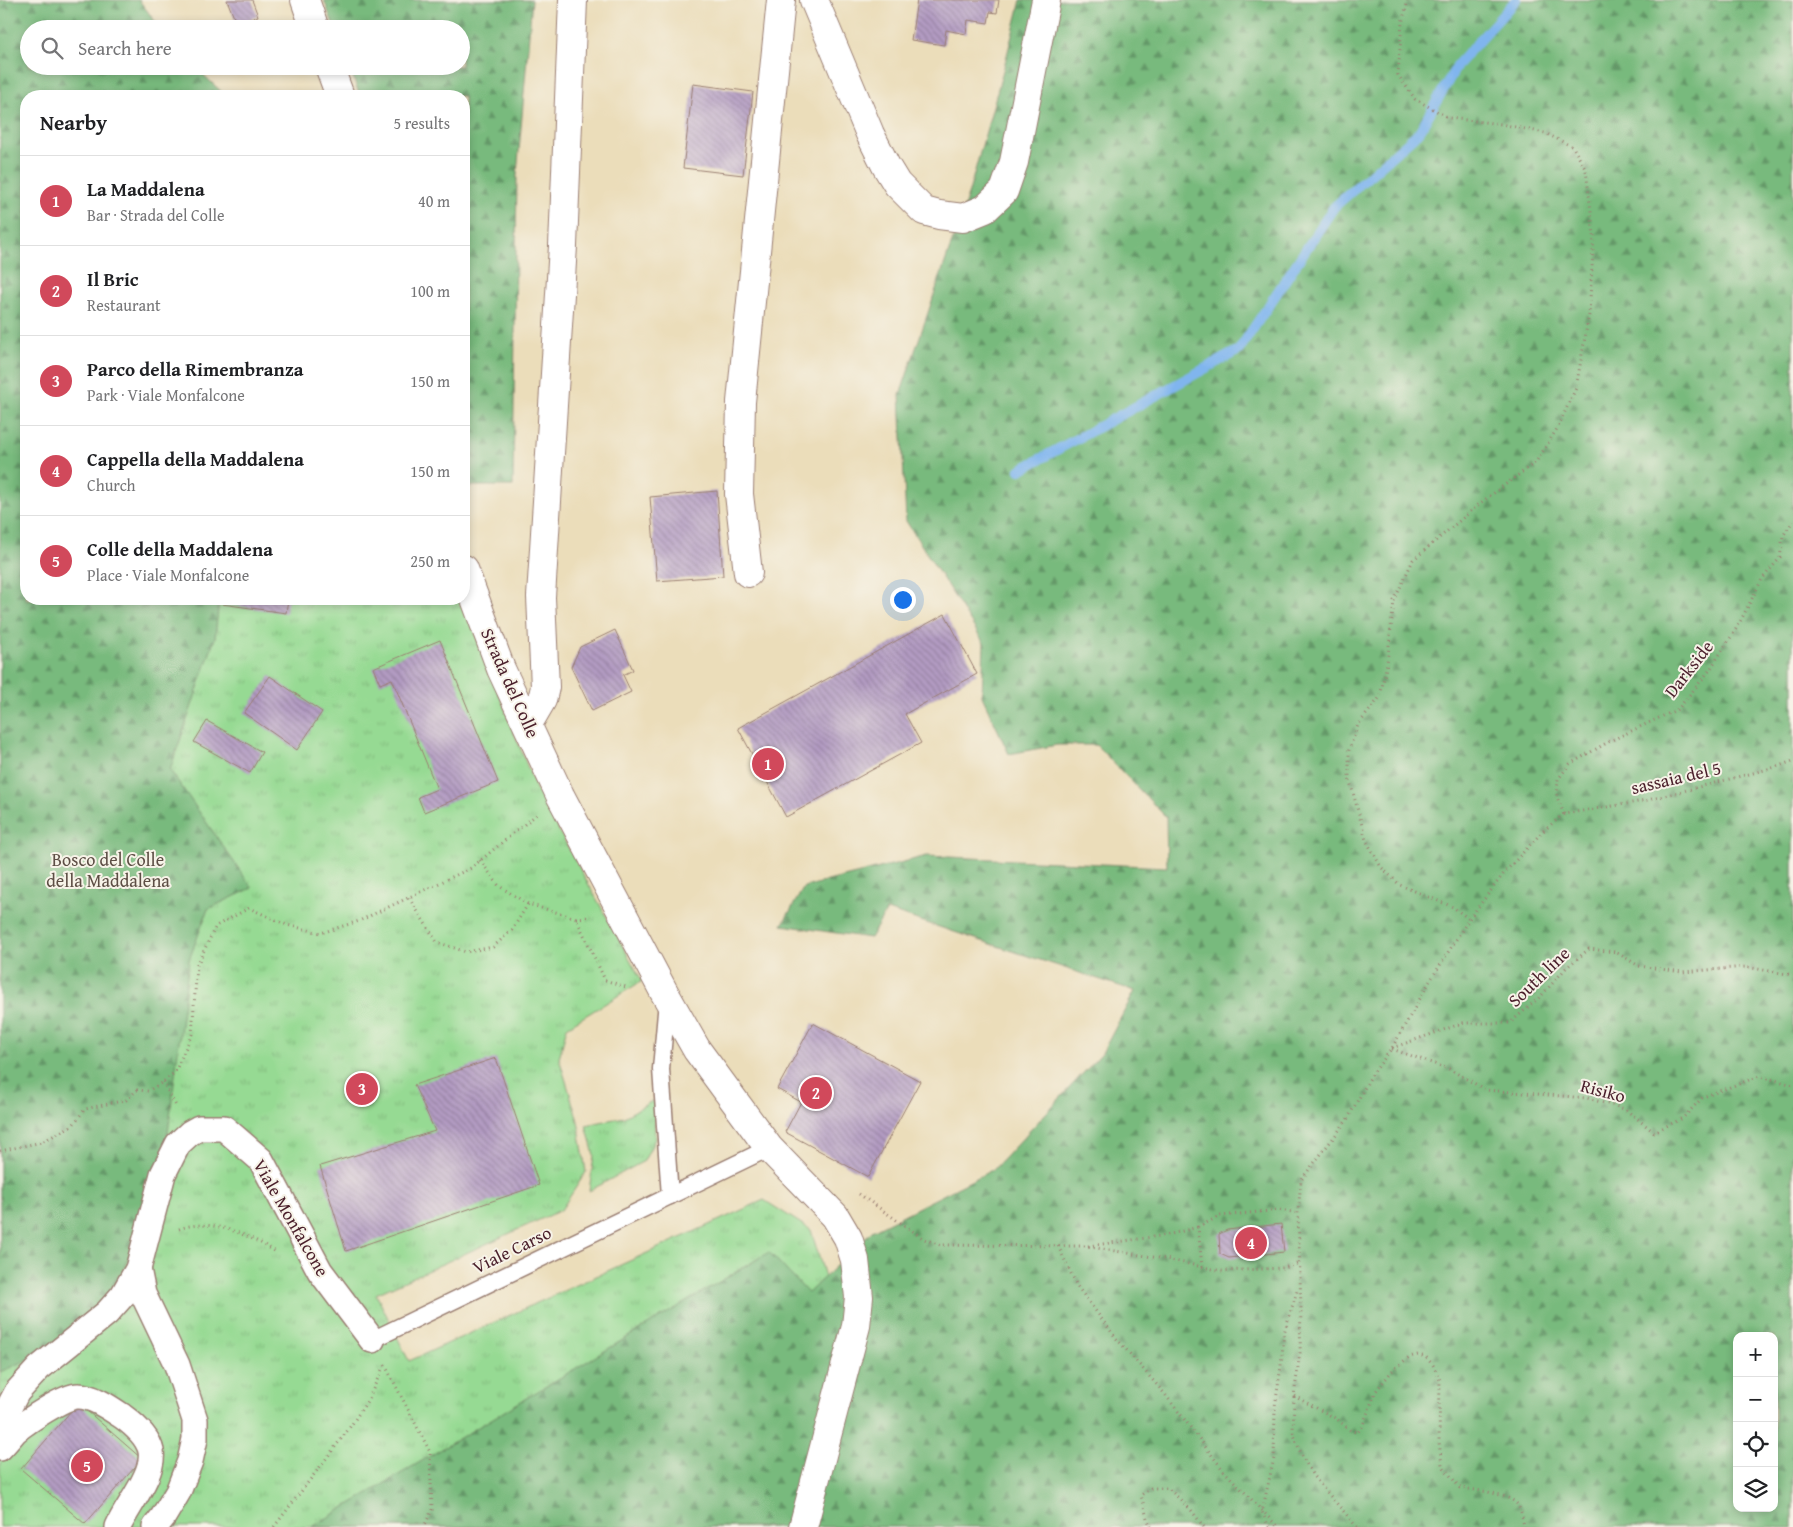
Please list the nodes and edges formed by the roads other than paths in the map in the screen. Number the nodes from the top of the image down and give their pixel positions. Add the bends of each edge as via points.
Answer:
1 (305, 0) edge
2 (573, 0) edge
3 (781, 0) edge
4 (814, 0) edge
5 (1046, 0) edge
6 (312, 20) edge
7 (332, 75) edge
8 (338, 90) edge
9 (748, 573) dead end
10 (470, 585) edge
11 (528, 724) junction
12 (668, 999) junction
13 (769, 1148) junction
14 (670, 1196) junction
15 (138, 1269) junction
16 (372, 1340) joint
17 (0, 1427) edge
18 (0, 1448) edge
19 (118, 1527) edge
20 (155, 1527) edge
21 (803, 1527) edge

1 - 6 street
2 - 11 street via 563,246 541,597 545,687 542,700
3 - 9 street via 741,411 739,494
4 - 5 street via 870,134 897,184 924,211 963,218 985,209 1004,191 1014,162
7 - 8 street
10 - 11 street, Strada del Colle via 501,669
11 - 12 street, Strada del Colle via 560,795
12 - 13 street, Strada del Colle via 697,1050
12 - 14 lane via 661,1069
13 - 14 lane, Viale Carso
13 - 21 street, Strada del Colle via 835,1216 848,1238 855,1260 859,1297 856,1326
14 - 16 lane, Viale Carso
15 - 16 street, Viale Monfalcone via 161,1178 178,1144 199,1128 224,1128 261,1160 320,1271
15 - 17 street via 123,1295 107,1313 38,1368 22,1386
15 - 20 street via 143,1294 177,1365 195,1420 190,1461 178,1492
18 - 19 street via 22,1426 70,1397 80,1396 110,1408 144,1437 151,1451 150,1469

